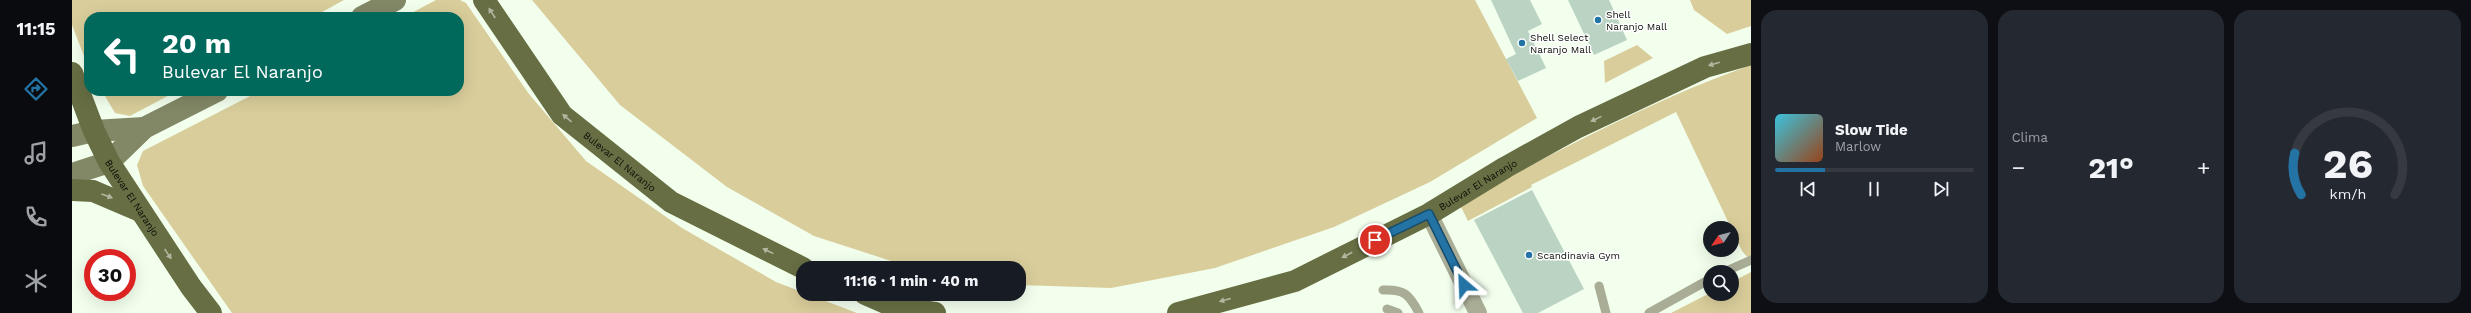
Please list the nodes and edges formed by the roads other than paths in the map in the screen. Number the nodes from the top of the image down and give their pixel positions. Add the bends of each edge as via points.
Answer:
1 (395, 0) edge
2 (484, 0) edge
3 (372, 12) edge
4 (1751, 54) edge
5 (72, 73) edge
6 (207, 96) edge
7 (144, 128) junction
8 (94, 131) junction
9 (72, 136) edge
10 (109, 162) junction
11 (72, 174) edge
12 (72, 190) edge
13 (140, 211) junction
14 (1429, 214) junction
15 (1751, 260) edge
16 (796, 264) edge
17 (1739, 265) edge
18 (1703, 283) edge
19 (1600, 286) dead end
20 (1382, 290) dead end
21 (881, 301) edge
22 (1387, 309) dead end
23 (211, 313) edge
24 (935, 313) edge
25 (1178, 313) edge
26 (1398, 313) edge
27 (1419, 313) edge
28 (1478, 313) edge
29 (1606, 313) edge
30 (1649, 313) edge

1 - 3 street
16 -> 2 main road, Bulevar El Naranjo via 671,202 562,115
4 -> 14 main road, Bulevar El Naranjo via 1705,67 1578,128 1506,167
5 - 8 main road, Bulevar El Naranjo
6 - 7 street
7 - 8 street
7 - 10 street
8 - 9 street
8 - 10 main road, Bulevar El Naranjo
10 - 11 street
10 - 13 main road, Bulevar El Naranjo
12 -> 13 main road via 93,191
13 -> 23 main road, Bulevar El Naranjo
14 -> 25 main road, Bulevar El Naranjo via 1295,281
14 - 28 street
15 - 17 lane
18 - 30 lane
19 - 29 lane
20 - 27 lane via 1398,289 1409,296
21 - 24 main road via 895,307
22 - 26 lane

